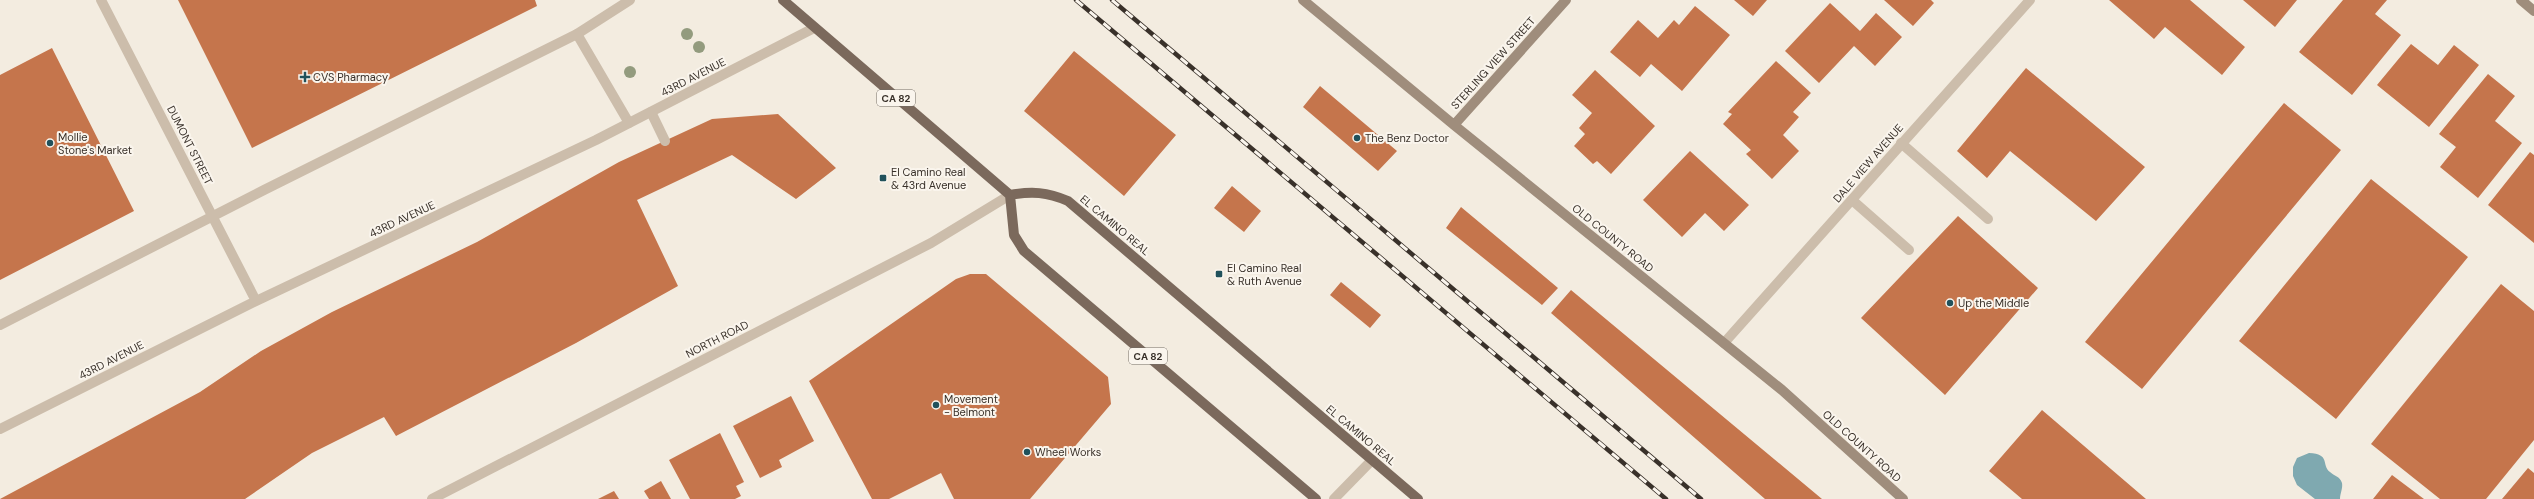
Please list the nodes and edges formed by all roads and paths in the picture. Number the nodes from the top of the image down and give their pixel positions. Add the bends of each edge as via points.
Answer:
1 (101, 0) edge
2 (630, 0) edge
3 (783, 0) edge
4 (1303, 0) edge
5 (1566, 0) edge
6 (2030, 0) edge
7 (2521, 0) edge
8 (2534, 11) edge
9 (814, 28) junction
10 (577, 34) junction
11 (650, 112) junction
12 (629, 123) junction
13 (1454, 125) junction
14 (665, 141) dead end
15 (1900, 143) junction
16 (1010, 195) junction
17 (1852, 200) junction
18 (213, 217) junction
19 (1988, 219) dead end
20 (1909, 250) dead end
21 (256, 301) junction
22 (0, 325) edge
23 (1724, 343) junction
24 (0, 429) edge
25 (1372, 460) junction
26 (432, 499) edge
27 (1316, 499) edge
28 (1334, 499) edge
29 (1418, 499) edge
30 (1903, 499) edge

1 - 18 street, DUMONT STREET
2 - 10 street
3 - 9 main road, CA 82
4 - 13 street, OLD COUNTY ROAD
5 - 13 street, STERLING VIEW STREET
6 - 15 street, DALE VIEW AVENUE
7 - 8 street
9 - 11 street, 43RD AVENUE
9 - 16 main road, CA 82
10 - 12 street
10 - 18 street
11 - 12 street, 43RD AVENUE
11 - 14 street
12 - 21 street, 43RD AVENUE
13 - 23 street, OLD COUNTY ROAD
15 - 17 street, DALE VIEW AVENUE
15 - 19 street
16 - 25 main road, EL CAMINO REAL via 1049,193 1068,201
16 - 26 street, NORTH ROAD via 932,242
16 - 27 main road, CA 82 via 1014,235 1024,251
17 - 20 street
17 - 23 street, DALE VIEW AVENUE
18 - 21 street, DUMONT STREET
18 - 22 street
21 - 24 street, 43RD AVENUE
23 - 30 street, OLD COUNTY ROAD via 1782,390
25 - 28 street
25 - 29 main road, EL CAMINO REAL

